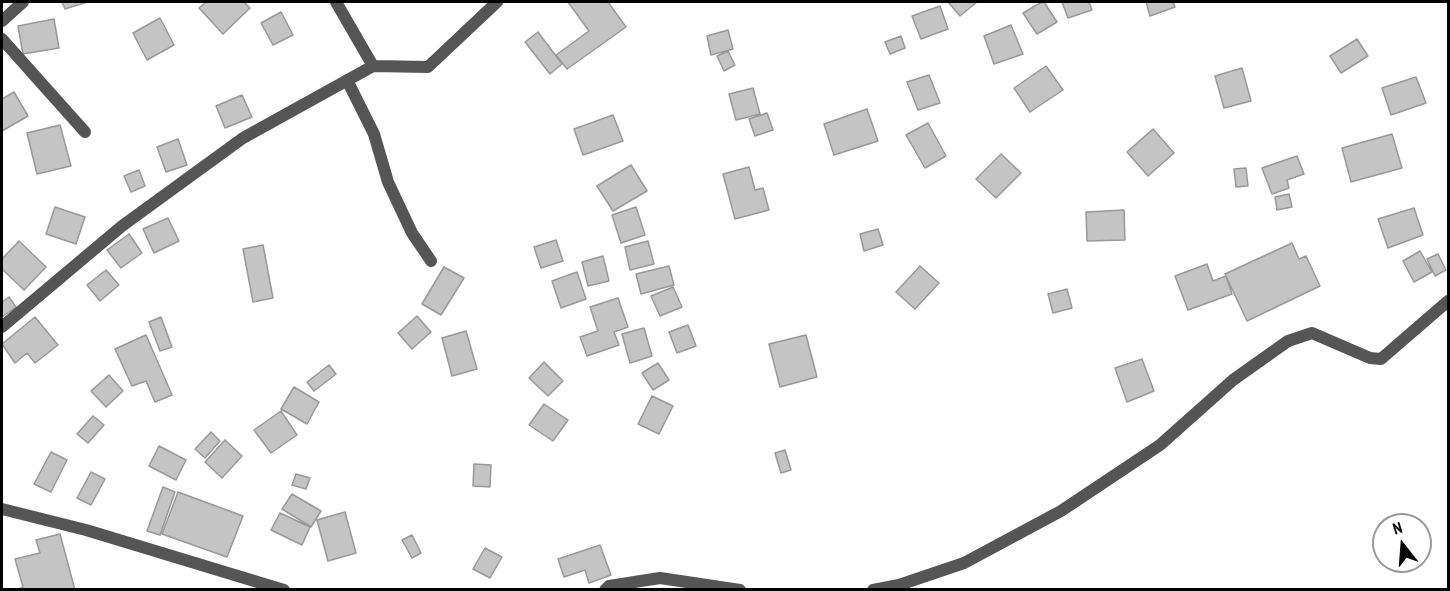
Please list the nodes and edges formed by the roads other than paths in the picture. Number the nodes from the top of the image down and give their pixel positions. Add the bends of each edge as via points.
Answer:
1 (23, 2) edge
2 (336, 2) edge
3 (497, 2) edge
4 (2, 21) edge
5 (2, 39) edge
6 (373, 66) junction
7 (348, 80) junction
8 (85, 132) dead end
9 (431, 261) dead end
10 (1449, 301) edge
11 (2, 327) edge
12 (2, 509) edge
13 (284, 590) edge
14 (605, 590) edge
15 (740, 590) edge
16 (873, 590) edge

1 - 4 street
2 - 6 street
3 - 6 street via 428,67
5 - 8 street
6 - 7 street
7 - 9 street via 374,134 388,182 412,233
7 - 11 street via 234,145 122,226
10 - 16 street via 1382,359 1370,358 1312,333 1288,341 1233,380 1160,445 1062,512 964,563
12 - 13 street via 86,530
14 - 15 street via 609,586 660,579

